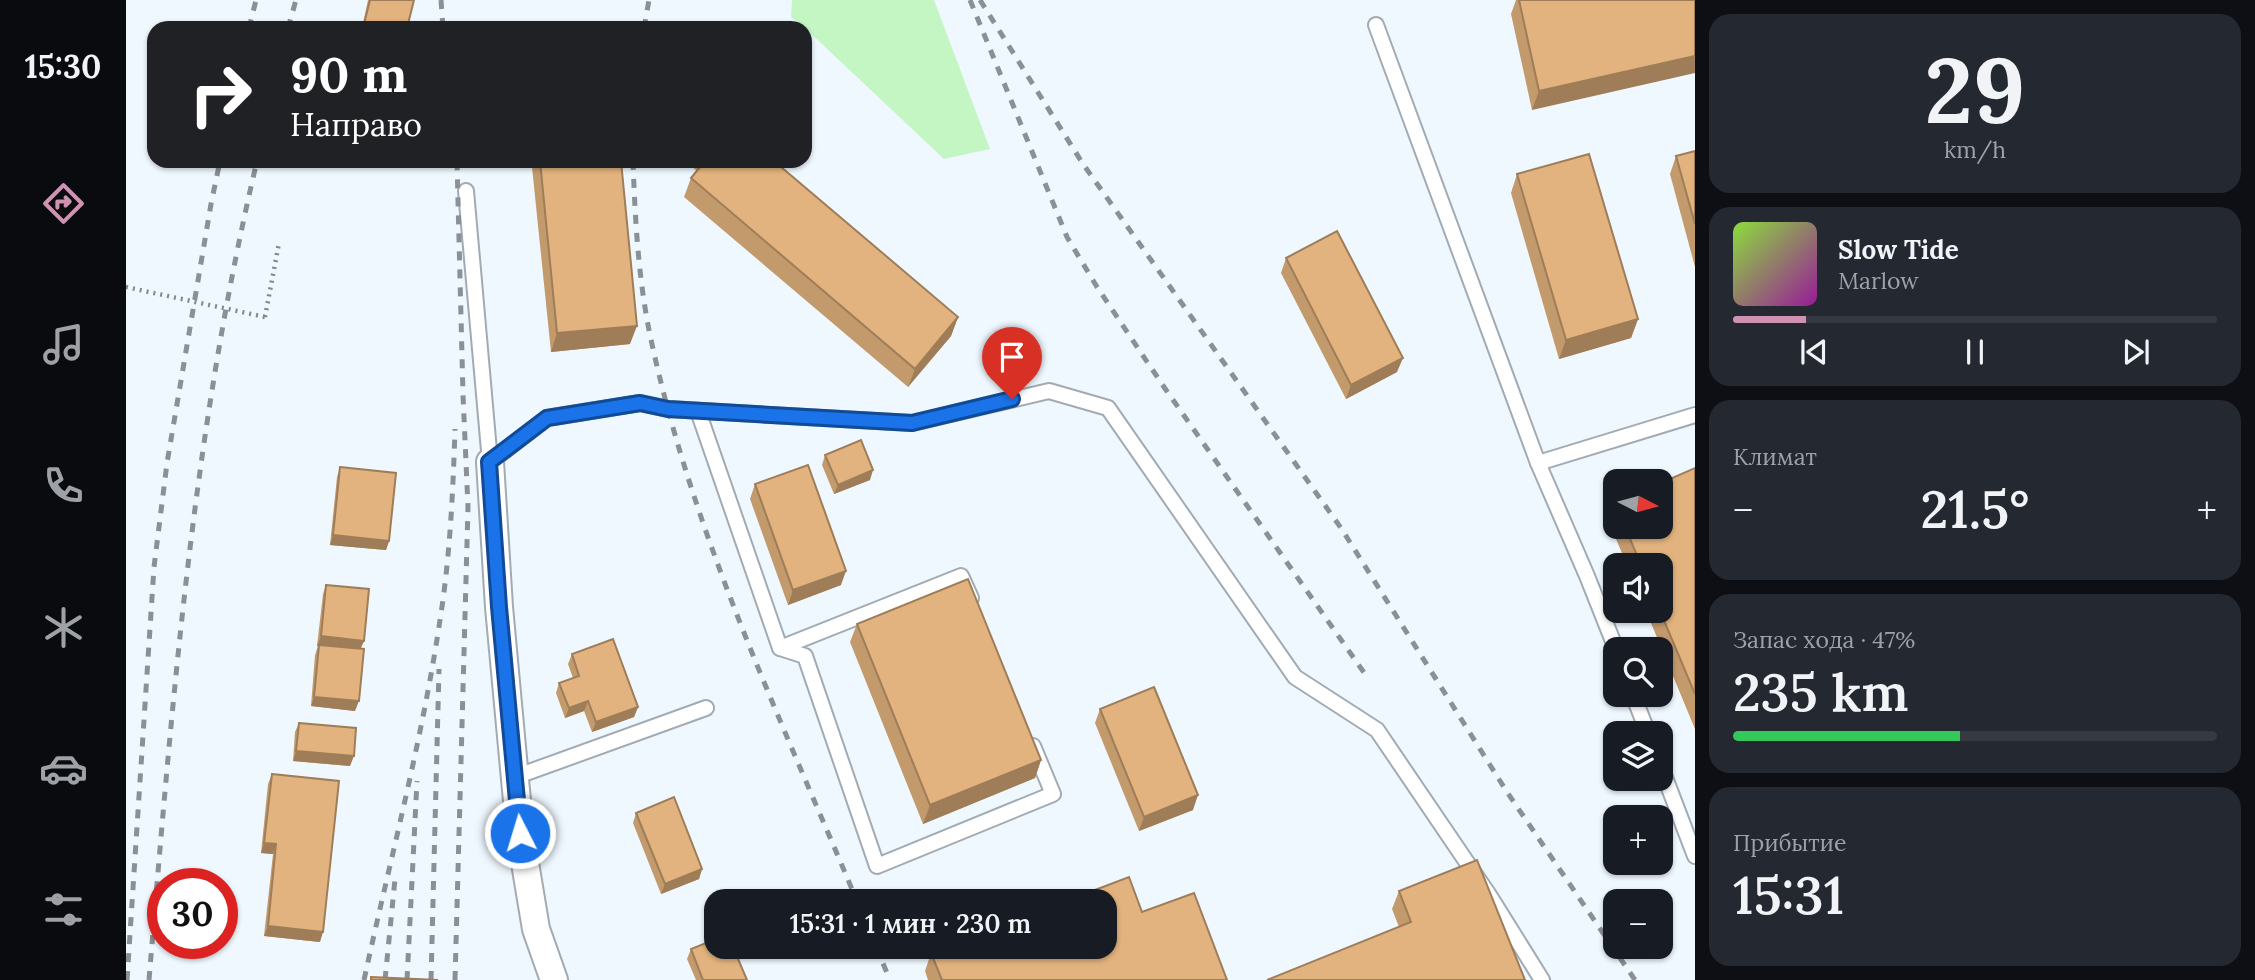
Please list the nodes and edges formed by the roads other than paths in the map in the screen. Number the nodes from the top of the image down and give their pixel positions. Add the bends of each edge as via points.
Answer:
1 (1376, 25) dead end
2 (466, 191) dead end
3 (698, 411) junction
4 (1695, 415) edge
5 (489, 462) junction
6 (1538, 463) junction
7 (977, 614) edge
8 (1611, 637) edge
9 (780, 648) junction
10 (706, 708) dead end
11 (1026, 730) edge
12 (515, 777) junction
13 (1670, 791) edge
14 (1695, 856) edge
15 (554, 980) edge
16 (1542, 980) edge

1 - 6 lane
2 - 5 lane
3 - 5 lane via 640,403 547,418
3 - 9 lane
3 - 16 lane via 912,423 1049,391 1108,408 1295,677 1377,730
4 - 6 lane
5 - 12 street
6 - 8 lane
7 - 9 lane via 961,576
9 - 11 lane via 806,656 877,866 1053,794
10 - 12 lane
12 - 15 street via 536,929
13 - 14 lane

